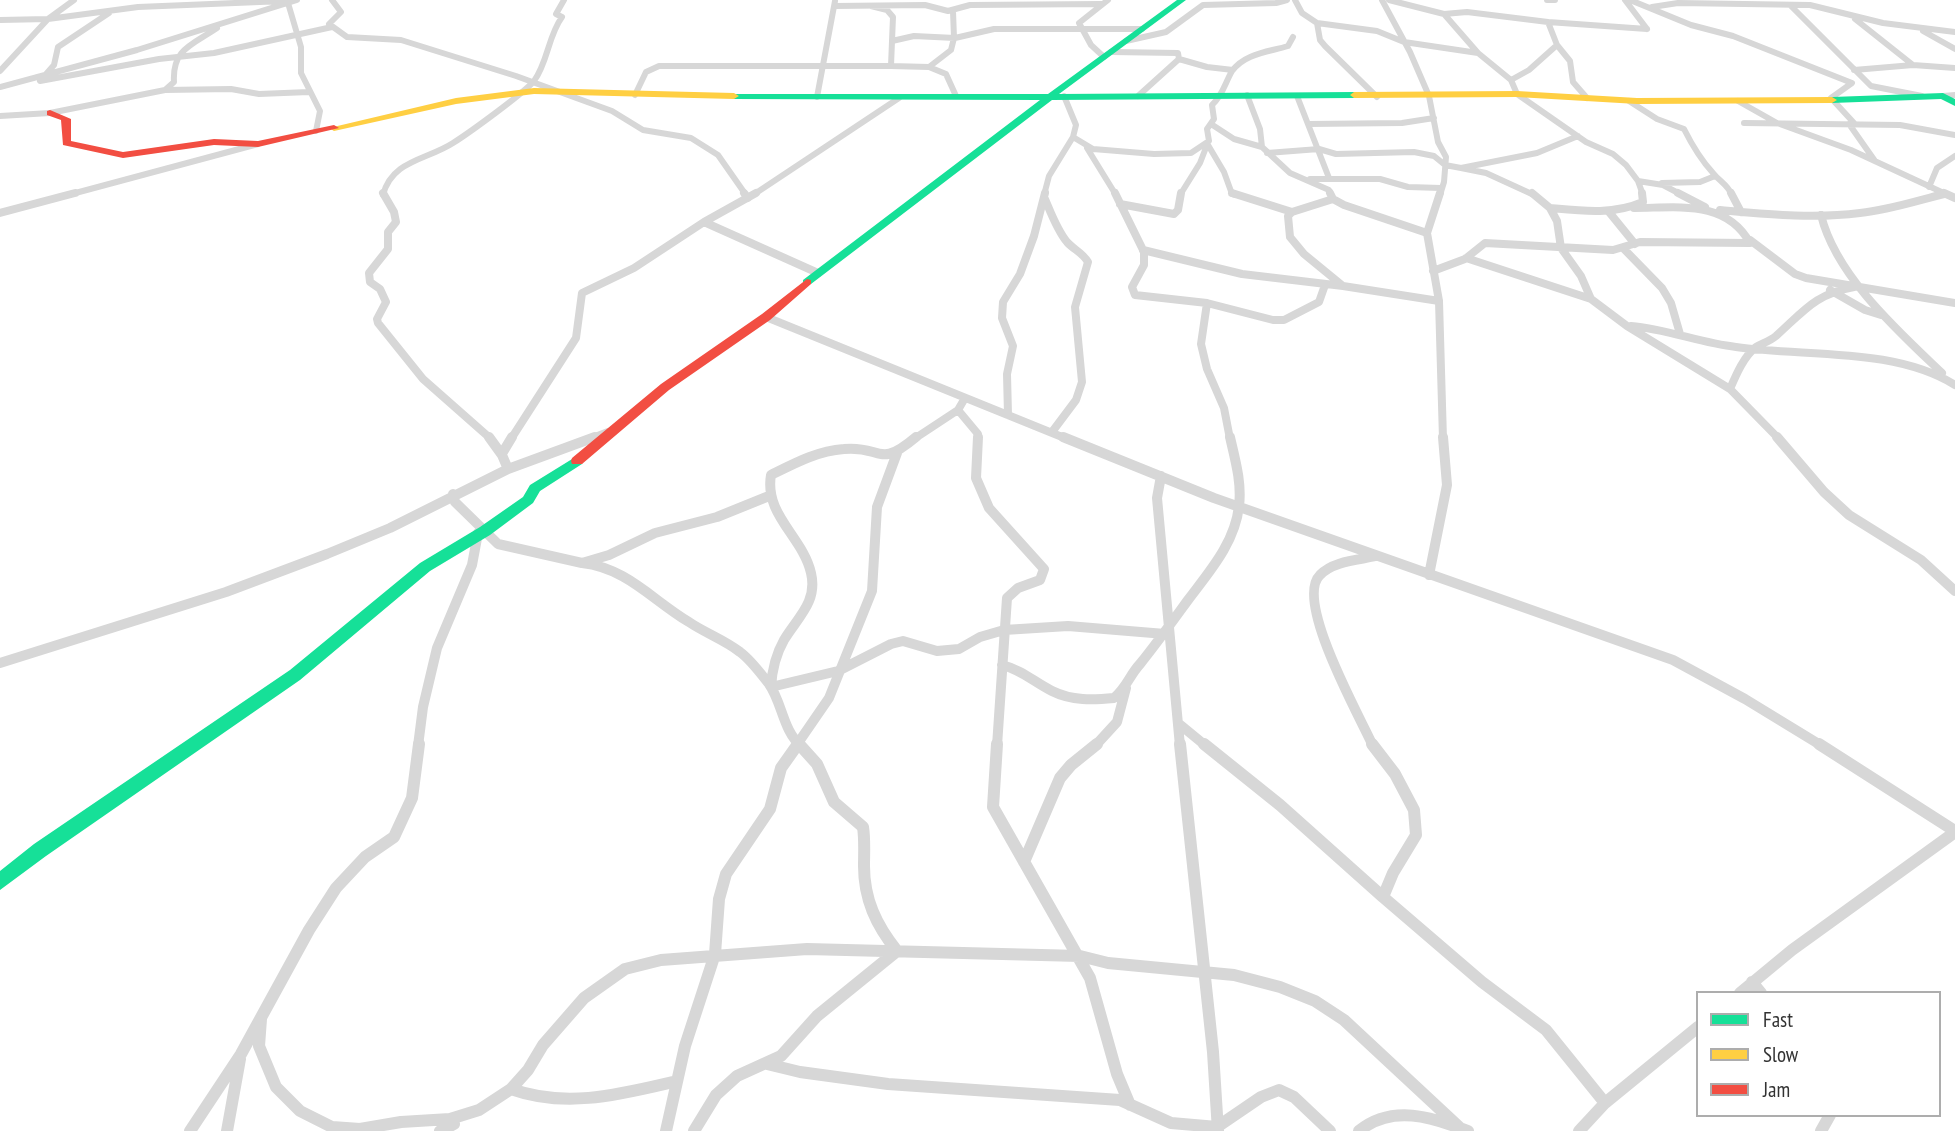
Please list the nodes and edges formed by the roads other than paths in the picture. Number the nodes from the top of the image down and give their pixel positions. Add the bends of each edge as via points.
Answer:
1 (74, 0) edge
2 (137, 0) edge
3 (297, 0) edge
4 (332, 0) edge
5 (564, 0) edge
6 (1017, 0) edge
7 (1108, 0) edge
8 (1182, 0) edge
9 (1287, 0) edge
10 (1295, 0) edge
11 (1382, 0) edge
12 (1389, 0) edge
13 (1423, 0) edge
14 (1548, 0) edge
15 (1555, 0) edge
16 (1617, 1) edge
17 (1627, 1) edge
18 (1683, 2) edge
19 (1786, 2) edge
20 (288, 3) junction
21 (835, 3) edge
22 (1007, 4) junction
23 (1101, 4) junction
24 (872, 6) junction
25 (1652, 7) junction
26 (123, 9) junction
27 (1429, 9) junction
28 (112, 10) junction
29 (953, 11) junction
30 (1444, 14) junction
31 (1851, 16) junction
32 (48, 19) junction
33 (0, 20) edge
34 (1548, 22) junction
35 (1317, 23) junction
36 (222, 24) junction
37 (332, 27) junction
38 (1142, 29) junction
39 (1919, 29) junction
40 (1085, 30) junction
41 (1955, 32) edge
42 (293, 34) junction
43 (1293, 37) dead end
44 (955, 38) junction
45 (892, 41) junction
46 (1126, 41) junction
47 (1404, 42) junction
48 (1557, 45) junction
49 (1955, 49) edge
50 (1478, 53) junction
51 (1108, 54) junction
52 (176, 57) junction
53 (1179, 58) junction
54 (1913, 65) junction
55 (821, 66) junction
56 (891, 66) junction
57 (929, 67) junction
58 (1955, 68) edge
59 (1233, 69) junction
60 (1854, 70) junction
61 (0, 71) edge
62 (41, 77) junction
63 (533, 82) junction
64 (1852, 83) junction
65 (1871, 86) junction
66 (0, 87) edge
67 (1514, 87) junction
68 (164, 90) junction
69 (309, 92) junction
70 (519, 92) junction
71 (561, 92) junction
72 (635, 95) junction
73 (1222, 95) junction
74 (1247, 95) junction
75 (956, 96) junction
76 (1057, 96) junction
77 (1138, 96) junction
78 (1297, 96) junction
79 (1377, 96) junction
80 (1429, 96) junction
81 (817, 97) junction
82 (1926, 97) junction
83 (899, 98) junction
84 (1587, 98) junction
85 (1951, 98) edge
86 (1832, 100) junction
87 (1629, 101) junction
88 (1738, 101) junction
89 (50, 113) junction
90 (0, 116) edge
91 (1434, 118) junction
92 (1777, 122) junction
93 (1744, 123) dead end
94 (1211, 124) junction
95 (1309, 124) junction
96 (1852, 124) junction
97 (316, 131) junction
98 (1955, 135) edge
99 (1578, 136) junction
100 (1073, 137) junction
101 (258, 144) junction
102 (1208, 145) junction
103 (1087, 148) junction
104 (1319, 149) junction
105 (1264, 150) junction
106 (1955, 156) edge
107 (1876, 162) junction
108 (1445, 165) junction
109 (1461, 168) junction
110 (1715, 176) junction
111 (1329, 178) junction
112 (1306, 179) junction
113 (1638, 181) junction
114 (1658, 183) junction
115 (1929, 187) junction
116 (1441, 188) junction
117 (1944, 194) junction
118 (748, 198) junction
119 (1955, 198) edge
120 (1045, 199) junction
121 (1333, 199) junction
122 (1120, 204) junction
123 (1550, 208) junction
124 (1632, 208) junction
125 (1715, 210) junction
126 (1292, 212) junction
127 (1609, 212) junction
128 (1741, 212) junction
129 (0, 213) edge
130 (1821, 215) junction
131 (704, 222) junction
132 (1427, 233) junction
133 (1750, 240) junction
134 (1635, 244) junction
135 (1561, 248) junction
136 (1623, 248) junction
137 (1143, 250) junction
138 (1466, 258) junction
139 (1433, 271) junction
140 (818, 273) junction
141 (1325, 285) junction
142 (1343, 286) junction
143 (1858, 287) junction
144 (1830, 290) junction
145 (1591, 299) junction
146 (1438, 301) junction
147 (1207, 303) junction
148 (1955, 303) edge
149 (1881, 315) junction
150 (766, 317) junction
151 (1627, 326) junction
152 (1680, 334) junction
153 (1753, 348) junction
154 (1946, 377) junction
155 (1955, 385) edge
156 (1730, 389) junction
157 (965, 398) junction
158 (958, 410) junction
159 (1008, 415) junction
160 (608, 432) junction
161 (1052, 432) junction
162 (503, 452) junction
163 (897, 453) junction
164 (508, 469) junction
165 (1161, 476) junction
166 (453, 494) junction
167 (769, 496) junction
168 (1239, 506) junction
169 (482, 532) junction
170 (1376, 556) junction
171 (582, 562) junction
172 (1429, 575) junction
173 (1955, 591) edge
174 (1004, 630) junction
175 (1167, 630) junction
176 (0, 663) edge
177 (1002, 665) junction
178 (838, 671) junction
179 (771, 687) junction
180 (1126, 688) junction
181 (1178, 723) junction
182 (797, 742) junction
183 (1955, 832) edge
184 (1024, 862) junction
185 (0, 882) edge
186 (1383, 897) junction
187 (897, 951) junction
188 (715, 954) junction
189 (1080, 956) junction
190 (1204, 972) junction
191 (1752, 982) junction
192 (1742, 991) edge
193 (1759, 991) edge
194 (261, 1019) junction
195 (1696, 1029) edge
196 (240, 1054) junction
197 (767, 1064) junction
198 (677, 1081) junction
199 (512, 1088) junction
200 (1605, 1103) junction
201 (1130, 1105) junction
202 (454, 1125) edge
203 (1218, 1129) edge
204 (1464, 1129) edge
205 (191, 1131) edge
206 (227, 1131) edge
207 (440, 1131) edge
208 (666, 1131) edge
209 (694, 1131) edge
210 (1330, 1131) edge
211 (1359, 1131) edge
212 (1579, 1131) edge

1 - 32 street
2 - 26 street
3 - 20 street
4 - 37 street via 341,12 329,24
5 - 63 street via 556,13 562,18 552,28
6 - 22 street
7 - 23 street
8 - 38 street
9 - 46 street via 1203,5 1157,36
10 - 35 street via 1302,13
11 - 47 street
12 - 27 street
13 - 27 street
14 - 15 street
16 - 17 street
17 - 25 street
17 - 34 street via 1647,29
18 - 19 street
18 - 25 street
19 - 31 street
19 - 60 street via 1807,16 1811,27
20 - 26 street via 271,0
20 - 36 street
20 - 42 street via 287,12 295,24
21 - 24 street
21 - 55 street
22 - 23 street
22 - 29 street via 970,5
23 - 40 street via 1079,23
24 - 29 street via 925,5
24 - 45 street via 893,16
25 - 64 street
26 - 28 street
27 - 30 street
28 - 32 street
28 - 62 street via 58,47 54,65
29 - 44 street
30 - 34 street via 1467,12
30 - 50 street
31 - 39 street
31 - 54 street
32 - 33 street
32 - 61 street
34 - 48 street
35 - 47 street via 1377,30
35 - 79 street via 1320,40
36 - 52 street
36 - 62 street
37 - 42 street
37 - 63 street via 347,37 397,39
38 - 40 street
38 - 46 street
39 - 41 street
39 - 49 street
40 - 44 street via 994,29
40 - 51 street via 1088,45
42 - 52 street
42 - 69 street via 301,47 300,73
43 - 59 street via 1288,46 1253,55
44 - 45 street via 914,36
44 - 57 street via 949,55
45 - 56 street
46 - 51 street
47 - 50 street
47 - 80 street
48 - 67 street
48 - 84 street via 1570,61 1571,81
50 - 67 street
51 - 53 street via 1178,53
51 - 76 street
52 - 62 street via 40,81
52 - 68 street via 174,82
53 - 59 street
53 - 77 street
54 - 58 street
54 - 60 street
55 - 56 street
55 - 72 street via 659,66 646,72
55 - 81 street
56 - 57 street
57 - 75 street via 946,74
59 - 73 street
60 - 65 street
62 - 66 street
63 - 70 street
63 - 71 street
64 - 65 street
64 - 86 street
65 - 82 street
67 - 80 street
67 - 84 street
67 - 99 street
68 - 69 street
68 - 89 street
69 - 97 street via 320,111
70 - 71 street
70 - 97 street
70 - 162 street via 452,144 414,159 389,179 383,194 396,222 388,232 388,249 369,273 369,280 386,302 377,319 380,328 426,382
71 - 72 street
71 - 118 street via 612,111 643,130 699,142 718,155
72 - 81 street
73 - 74 street
73 - 77 street
73 - 94 street via 1212,105
74 - 78 street
74 - 105 street
75 - 76 street
75 - 83 street
76 - 77 street
76 - 100 street via 1076,124
76 - 140 street
78 - 79 street
78 - 95 street
79 - 80 street
80 - 91 street
81 - 83 street
82 - 85 street
82 - 86 street
83 - 118 street
84 - 87 street
86 - 88 street
86 - 96 street
87 - 88 street
87 - 110 street via 1684,129
88 - 92 street
89 - 90 street
89 - 101 street via 66,119 66,143 115,155 214,142
91 - 95 street
91 - 108 street
92 - 93 street
92 - 96 street
92 - 107 street
94 - 102 street
94 - 105 street
95 - 104 street
96 - 98 street via 1900,125
96 - 107 street
97 - 101 street
99 - 109 street via 1537,153
99 - 113 street via 1613,155
100 - 103 street
100 - 120 street via 1049,176
101 - 129 street
102 - 103 street via 1192,153 1167,154
102 - 122 street via 1174,214
102 - 126 street via 1232,194
103 - 122 street
104 - 105 street
104 - 108 street via 1336,154 1427,154
104 - 111 street
105 - 112 street via 1290,173
106 - 115 street via 1937,168
107 - 115 street
108 - 109 street
108 - 116 street
109 - 123 street via 1507,180
110 - 114 street via 1700,182
110 - 128 street via 1727,184
111 - 112 street
111 - 116 street via 1380,178 1408,187
112 - 121 street via 1329,190
113 - 114 street
113 - 124 street via 1643,202
114 - 125 street
115 - 117 street
116 - 132 street
117 - 119 street
117 - 130 street via 1878,211
118 - 131 street
120 - 159 street via 1020,274 1003,302 1002,318 1013,346 1007,373
120 - 161 street via 1062,236 1088,262 1075,307 1082,382 1076,400
121 - 126 street
121 - 132 street
122 - 137 street
123 - 127 street
123 - 135 street
124 - 125 street
124 - 127 street
125 - 128 street
125 - 133 street via 1733,220
126 - 142 street via 1288,216 1290,237
127 - 134 street
128 - 130 street
130 - 143 street via 1827,239
131 - 140 street
131 - 162 street via 634,268 582,293 576,338
132 - 139 street
133 - 134 street
133 - 143 street via 1795,274
134 - 136 street
135 - 136 street
135 - 138 street via 1485,243
135 - 145 street
136 - 152 street via 1670,300
137 - 141 street
137 - 147 street via 1145,262 1132,287 1135,295
138 - 139 street
138 - 145 street
139 - 146 street
140 - 150 street
141 - 142 street
141 - 147 street via 1319,302 1284,320
142 - 146 street
143 - 144 street
143 - 148 street
143 - 149 street
144 - 149 street
144 - 153 street via 1773,338
145 - 151 street
146 - 172 street via 1447,485
147 - 168 street via 1201,344 1224,408 1238,475
149 - 154 street
150 - 157 street
150 - 160 street
151 - 152 street
151 - 156 street
152 - 153 street
153 - 154 street via 1899,364
153 - 156 street
154 - 155 street
156 - 173 street via 1840,508 1921,560
157 - 158 street
157 - 159 street
158 - 163 street via 923,430
158 - 174 street via 978,435 976,478 989,508 1044,569 1040,580 1018,588 1007,598
159 - 161 street
160 - 164 street
160 - 169 street via 570,466 535,488 528,500
161 - 165 street
162 - 164 street
163 - 167 street via 847,448 808,456 771,475
163 - 178 street via 877,507 872,591
164 - 166 street
165 - 168 street
165 - 175 street via 1157,498
166 - 169 street
166 - 176 street via 358,542 226,592
167 - 171 street
167 - 179 street via 811,573 809,604 780,647
168 - 170 street
168 - 175 street via 1212,571
169 - 171 street via 498,544
169 - 185 street via 425,567 296,674
169 - 194 street via 437,648 423,707 412,798 399,827 394,837 365,857 336,888
170 - 172 street
170 - 186 street via 1333,564 1315,577 1310,587 1322,635 1374,748 1395,774 1414,810 1416,835
171 - 179 street via 615,571 686,621 725,641 741,652
172 - 183 street via 1684,666 1792,727
174 - 175 street via 1068,626
174 - 177 street
174 - 178 street via 959,649 932,651 912,642 897,642
175 - 180 street
175 - 181 street
177 - 180 street via 1028,672 1071,699 1114,698
177 - 184 street via 992,800
178 - 179 street
178 - 182 street via 829,698
179 - 182 street
180 - 184 street via 1113,730 1068,768 1056,785
181 - 186 street
181 - 190 street
182 - 187 street via 817,764 834,802 863,827 870,911
182 - 188 street via 781,768 770,809 726,874
183 - 191 street
184 - 189 street
186 - 200 street via 1546,1030
187 - 188 street
187 - 189 street
187 - 197 street via 828,1006 781,1056
188 - 198 street
188 - 199 street via 661,960 609,979 584,998
189 - 190 street
189 - 201 street
190 - 203 street
190 - 204 street via 1280,987 1315,1001 1344,1020
191 - 192 street
191 - 193 street
194 - 196 street
194 - 202 street via 259,1046 265,1066 276,1087 300,1111 332,1127 360,1129 401,1122
195 - 200 street
196 - 205 street
196 - 206 street
197 - 201 street via 888,1084 1090,1096
197 - 209 street via 737,1076 716,1096
198 - 199 street via 624,1095 586,1098 531,1097
198 - 208 street
199 - 202 street
200 - 212 street
201 - 203 street via 1171,1124
202 - 207 street
203 - 210 street via 1261,1097 1279,1090 1294,1097
204 - 211 street via 1407,1115 1376,1118

